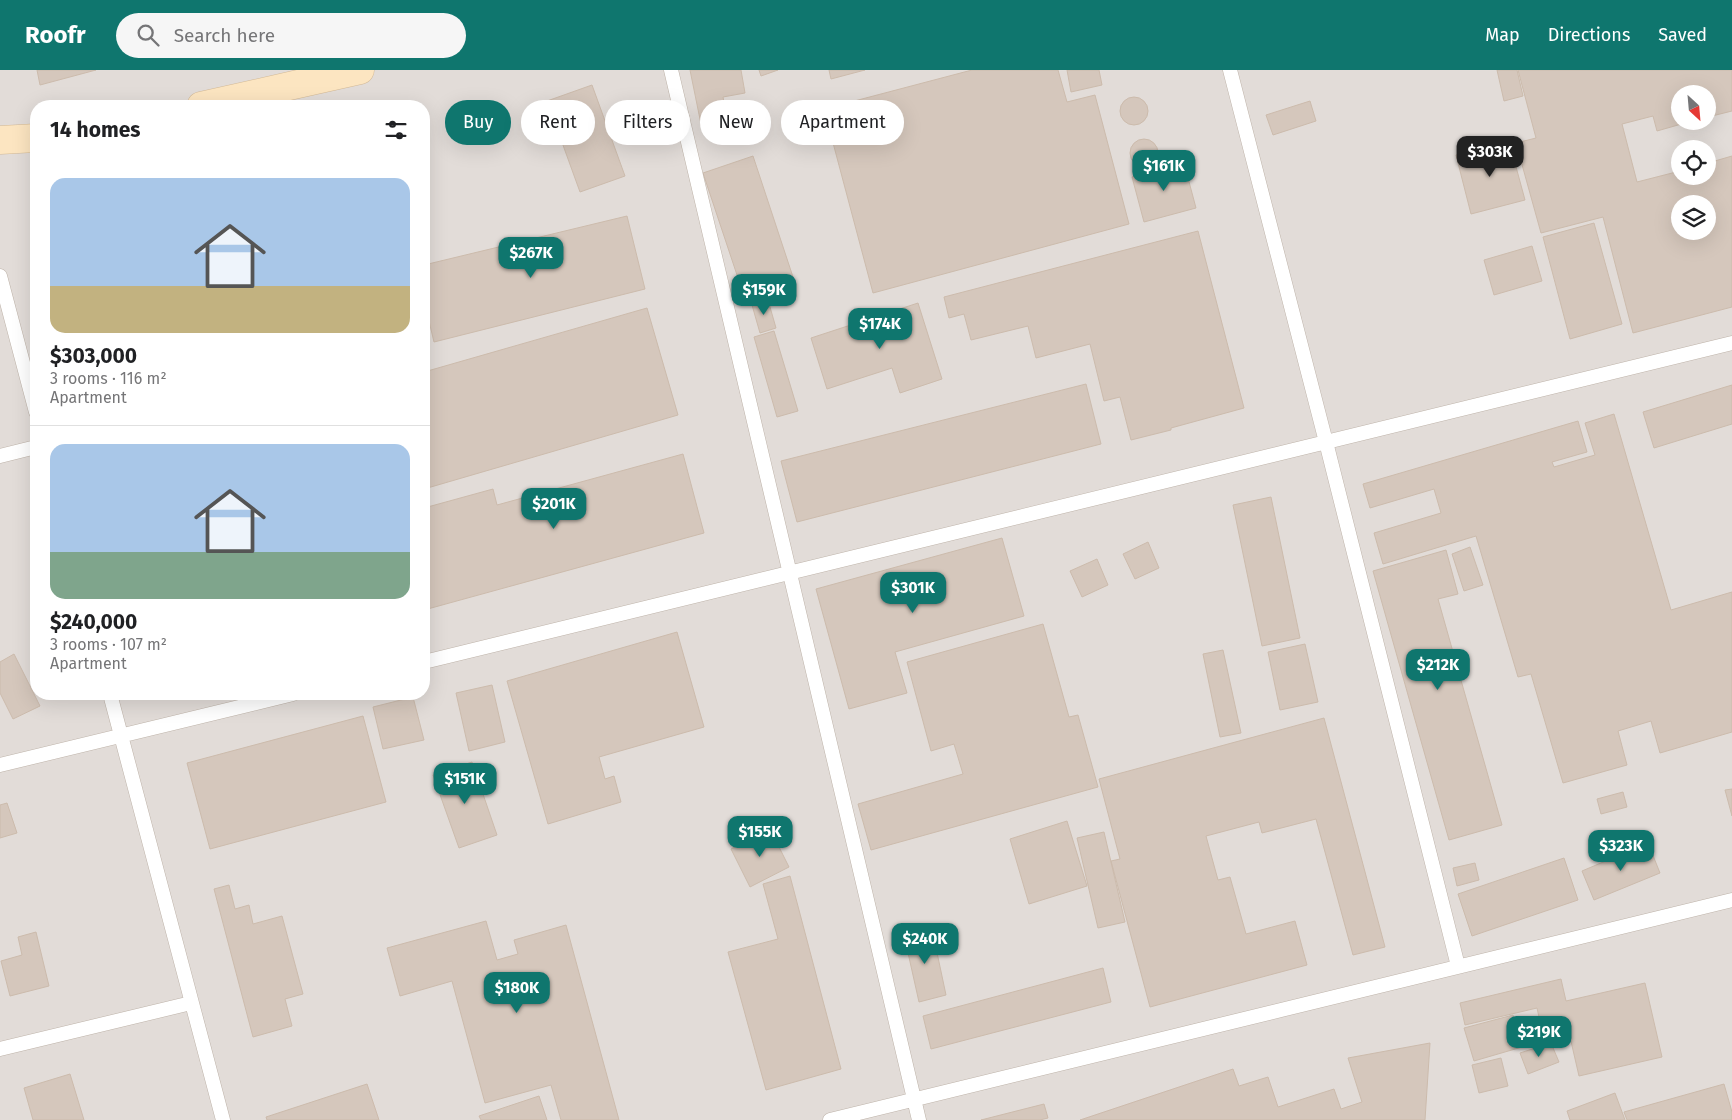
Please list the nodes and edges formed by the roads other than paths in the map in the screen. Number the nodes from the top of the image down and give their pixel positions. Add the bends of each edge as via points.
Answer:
1 (360, 70) edge
2 (671, 70) edge
3 (1230, 70) edge
4 (228, 100) edge
5 (30, 138) edge
6 (0, 140) edge
7 (0, 276) edge
8 (1732, 343) edge
9 (30, 389) edge
10 (1326, 442) junction
11 (30, 448) edge
12 (0, 456) edge
13 (790, 573) junction
14 (430, 661) edge
15 (112, 700) edge
16 (268, 700) edge
17 (121, 736) junction
18 (0, 765) edge
19 (1732, 900) edge
20 (1458, 966) junction
21 (191, 1003) junction
22 (0, 1049) edge
23 (914, 1100) junction
24 (223, 1120) edge
25 (830, 1120) edge
26 (919, 1120) edge

1 - 4 street
2 - 13 lane
3 - 10 lane
5 - 6 street
7 - 9 lane
8 - 10 lane
10 - 13 lane
10 - 20 lane
11 - 12 lane
13 - 14 lane
13 - 23 lane
15 - 17 lane
16 - 17 lane
17 - 18 lane
17 - 21 lane
19 - 20 lane
20 - 23 lane
21 - 22 lane
21 - 24 lane
23 - 25 lane
23 - 26 lane

